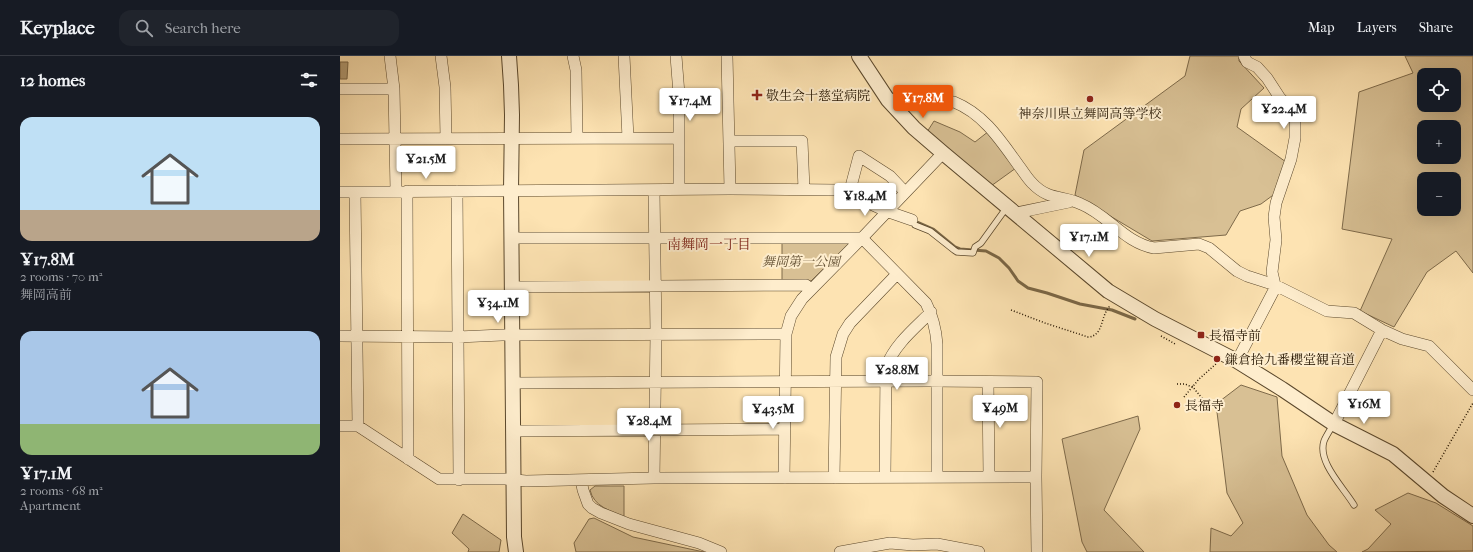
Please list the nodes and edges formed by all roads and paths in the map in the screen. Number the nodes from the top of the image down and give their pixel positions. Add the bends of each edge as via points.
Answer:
1 (390, 56) edge
2 (441, 56) edge
3 (508, 56) edge
4 (573, 56) edge
5 (624, 56) edge
6 (676, 56) edge
7 (727, 56) edge
8 (859, 56) edge
9 (1244, 56) edge
10 (340, 89) edge
11 (394, 89) junction
12 (888, 100) junction
13 (446, 138) junction
14 (578, 138) junction
15 (628, 138) junction
16 (679, 138) junction
17 (340, 139) edge
18 (395, 139) junction
19 (511, 139) junction
20 (729, 141) junction
21 (943, 153) junction
22 (679, 189) junction
23 (730, 189) junction
24 (804, 189) junction
25 (512, 190) junction
26 (654, 190) junction
27 (402, 191) junction
28 (457, 191) junction
29 (340, 192) edge
30 (355, 192) junction
31 (905, 192) junction
32 (849, 194) junction
33 (1074, 202) junction
34 (1012, 210) junction
35 (886, 211) junction
36 (913, 223) joint
37 (512, 238) junction
38 (654, 238) junction
39 (862, 238) junction
40 (896, 274) junction
41 (1275, 285) junction
42 (513, 287) junction
43 (655, 287) junction
44 (811, 289) junction
45 (1118, 297) junction
46 (1011, 310) dead end
47 (931, 312) junction
48 (1382, 330) junction
49 (656, 334) junction
50 (786, 334) junction
51 (513, 335) junction
52 (340, 336) edge
53 (357, 336) junction
54 (408, 337) junction
55 (458, 337) junction
56 (1237, 360) junction
57 (1220, 361) dead end
58 (936, 381) junction
59 (786, 382) junction
60 (835, 382) junction
61 (886, 382) junction
62 (988, 382) junction
63 (513, 383) junction
64 (656, 383) junction
65 (1178, 384) dead end
66 (1192, 386) junction
67 (1473, 390) edge
68 (1184, 397) dead end
69 (1473, 403) edge
70 (1206, 412) dead end
71 (1334, 424) junction
72 (340, 426) edge
73 (358, 426) junction
74 (785, 429) junction
75 (654, 430) junction
76 (513, 431) junction
77 (408, 460) junction
78 (937, 476) junction
79 (886, 477) junction
80 (989, 477) junction
81 (1036, 477) junction
82 (654, 478) junction
83 (784, 478) junction
84 (834, 478) junction
85 (459, 480) junction
86 (515, 480) junction
87 (581, 480) junction
88 (1427, 483) junction
89 (1354, 505) dead end
90 (1473, 516) edge
91 (942, 548) edge
92 (516, 552) edge
93 (721, 552) edge
94 (840, 552) edge
95 (979, 552) edge
96 (1037, 552) edge

1 - 11 street
2 - 13 street via 445,87
3 - 19 street via 512,85
4 - 14 street via 576,70
5 - 15 street
6 - 16 street
7 - 20 street
8 - 12 street
9 - 41 street via 1247,62 1257,67 1267,78 1295,120 1292,159 1276,203 1274,217 1276,240 1272,272
10 - 11 street
11 - 18 street
12 - 21 street via 914,128
12 - 33 street via 903,98 954,102 962,105 974,112 993,131 1032,183 1047,195
13 - 18 street
13 - 19 street
14 - 15 street
14 - 19 street
15 - 16 street
16 - 22 street
17 - 18 street
18 - 27 street
19 - 25 street
20 - 23 street
20 - 24 street via 802,141
21 - 31 street
21 - 34 street
22 - 23 street
22 - 26 street
23 - 24 street
24 - 32 street via 838,190
25 - 26 street
25 - 28 street
25 - 37 street
26 - 38 street
27 - 28 street
27 - 30 street
27 - 54 street
28 - 55 street
29 - 30 street
30 - 53 street
31 - 32 street via 890,176 860,156
31 - 35 street
32 - 35 street
33 - 34 street
33 - 41 street via 1081,203 1106,218 1130,239 1148,247 1199,244 1209,248 1237,271
34 - 36 lane via 975,247 973,253 958,252 930,231
34 - 45 street
35 - 36 street
35 - 39 street
37 - 38 street
37 - 42 street
38 - 39 street
38 - 43 street
39 - 40 street
39 - 44 street
40 - 47 street via 926,303
40 - 60 street via 850,323 843,334 836,357
41 - 48 street via 1327,310 1354,313
41 - 56 street
42 - 43 street
42 - 51 street
43 - 44 street via 806,285
43 - 49 street
44 - 50 street via 791,316
45 - 46 path via 1107,309 1098,333 1094,336
45 - 56 street via 1155,319
47 - 58 street via 937,344
47 - 61 street via 896,347 886,367
48 - 67 street via 1402,339 1429,346
48 - 71 street
49 - 50 street
49 - 51 street
49 - 64 street
50 - 59 street
51 - 55 street
51 - 63 street
52 - 53 street
53 - 54 street
53 - 73 street
54 - 55 street
54 - 77 street
55 - 85 street
56 - 71 street
57 - 66 path
58 - 61 street
58 - 62 street
58 - 78 street
59 - 60 street
59 - 64 street
59 - 74 street
60 - 61 street
60 - 84 street
61 - 79 street
62 - 80 street
62 - 81 street via 1037,382
63 - 64 street
63 - 76 street
64 - 75 street
65 - 66 path
66 - 68 path
66 - 70 path via 1206,403
69 - 88 path
71 - 88 street via 1392,454
71 - 89 lane via 1324,442 1326,464
72 - 73 street
73 - 77 street
74 - 75 street
74 - 83 street
75 - 76 street
75 - 82 street
76 - 86 street
77 - 85 street via 439,479
78 - 79 street
78 - 80 street
79 - 84 street
80 - 81 street
81 - 96 street
82 - 83 street
82 - 87 street
83 - 84 street
85 - 86 street
86 - 87 street
86 - 92 street
87 - 93 street via 588,504 601,513
88 - 90 street
91 - 94 street via 890,543
91 - 95 street

